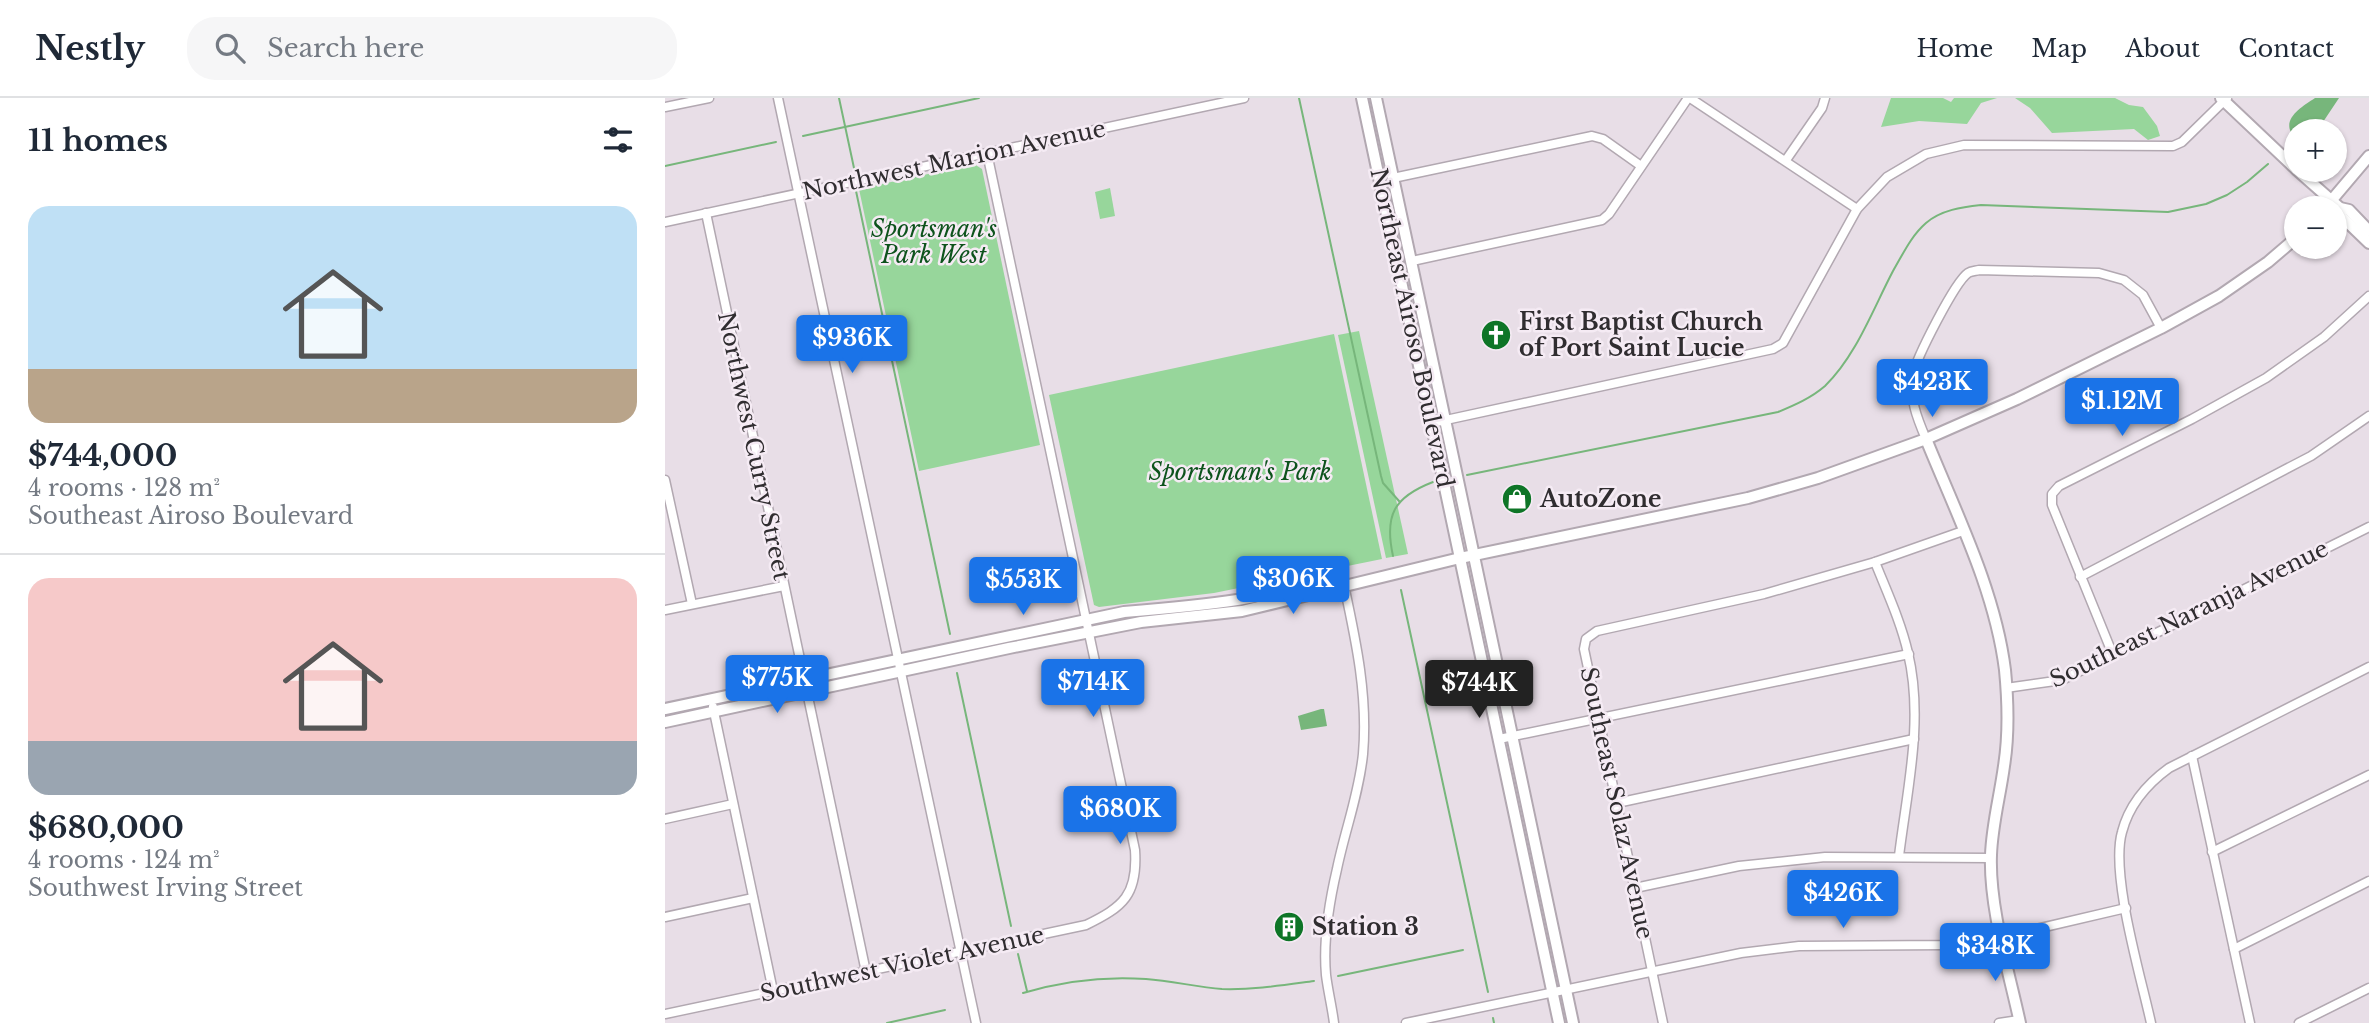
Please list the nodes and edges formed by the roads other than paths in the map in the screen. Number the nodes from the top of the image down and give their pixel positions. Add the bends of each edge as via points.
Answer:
1 (709, 98) edge
2 (778, 98) edge
3 (1244, 98) edge
4 (1362, 98) edge
5 (1376, 98) edge
6 (1689, 98) edge
7 (1825, 98) edge
8 (2224, 99) edge
9 (681, 101) edge
10 (665, 107) edge
11 (988, 153) junction
12 (2369, 156) edge
13 (2284, 157) edge
14 (1786, 160) junction
15 (1641, 166) junction
16 (1393, 178) junction
17 (2309, 182) edge
18 (798, 194) junction
19 (2323, 196) edge
20 (2339, 196) edge
21 (1857, 209) junction
22 (2347, 210) edge
23 (706, 213) junction
24 (665, 222) edge
25 (2347, 222) edge
26 (2369, 231) edge
27 (2369, 243) edge
28 (2284, 248) edge
29 (1412, 261) junction
30 (2369, 296) edge
31 (2161, 328) junction
32 (2369, 416) edge
33 (1445, 420) junction
34 (1432, 423) junction
35 (1926, 439) junction
36 (665, 480) edge
37 (2369, 527) edge
38 (1963, 531) junction
39 (1472, 555) junction
40 (1460, 558) junction
41 (1875, 562) junction
42 (2080, 577) junction
43 (783, 586) junction
44 (1338, 586) junction
45 (692, 604) junction
46 (665, 610) edge
47 (1087, 619) junction
48 (1090, 632) junction
49 (1909, 654) junction
50 (2113, 656) junction
51 (898, 659) junction
52 (2369, 667) edge
53 (901, 672) junction
54 (804, 678) junction
55 (2006, 688) junction
56 (807, 692) junction
57 (712, 698) junction
58 (665, 709) edge
59 (714, 712) junction
60 (1599, 717) junction
61 (665, 722) edge
62 (1512, 737) junction
63 (1499, 739) junction
64 (1914, 739) junction
65 (2192, 756) junction
66 (2369, 775) edge
67 (1617, 803) junction
68 (733, 804) junction
69 (665, 819) edge
70 (2212, 852) junction
71 (1899, 856) junction
72 (1991, 858) junction
73 (1540, 865) junction
74 (1526, 868) junction
75 (2369, 881) edge
76 (1635, 888) junction
77 (753, 898) junction
78 (2126, 908) junction
79 (665, 917) edge
80 (2002, 937) junction
81 (2234, 949) junction
82 (961, 953) junction
83 (1652, 970) junction
84 (866, 972) junction
85 (2369, 988) edge
86 (1566, 990) junction
87 (773, 991) junction
88 (1552, 993) junction
89 (665, 1014) edge
90 (2020, 1021) edge
91 (976, 1023) edge
92 (1334, 1023) edge
93 (1406, 1023) edge
94 (1559, 1023) edge
95 (1573, 1023) edge
96 (1663, 1023) edge
97 (1999, 1023) edge
98 (2151, 1023) edge
99 (2249, 1023) edge
100 (2299, 1023) edge

1 - 9 street
2 - 18 street
3 - 11 street, Northwest Marion Avenue
4 - 34 main road, Northeast Airoso Boulevard
5 - 16 main road, Northeast Airoso Boulevard
6 - 14 street
6 - 15 street
7 - 14 street
8 - 13 main road
8 - 21 street via 2173,146 1964,145 1926,154 1887,177
9 - 10 street
11 - 18 street, Northwest Marion Avenue
11 - 47 street
12 - 20 main road
14 - 21 street
15 - 16 street via 1592,136
15 - 29 street via 1609,214 1597,223
16 - 29 main road, Northeast Airoso Boulevard
17 - 19 main road
18 - 23 street, Northwest Marion Avenue
18 - 51 street
21 - 33 street via 1783,343 1773,349
22 - 26 main road
23 - 24 street, Northwest Marion Avenue
23 - 43 street, Northwest Curry Street
25 - 27 main road
28 - 31 main road via 2219,296
29 - 33 main road, Northeast Airoso Boulevard
30 - 42 street via 2324,337 2266,377 2059,486 2052,505
31 - 35 main road
31 - 35 street via 2143,295 2124,279 2099,273 1968,273 1918,357 1913,375 1915,413
32 - 42 street via 2311,456
33 - 34 street
33 - 39 main road, Northeast Airoso Boulevard
34 - 40 main road, Northeast Airoso Boulevard
35 - 38 main road
35 - 39 main road via 1748,498
36 - 45 street
37 - 50 street, Southeast Naranja Avenue
38 - 41 street, Southeast Solaz Avenue
38 - 55 main road via 1999,637
39 - 40 main road
39 - 62 main road, Northeast Airoso Boulevard
40 - 44 main road
40 - 63 main road, Northeast Airoso Boulevard
41 - 49 street
41 - 60 street, Southeast Solaz Avenue via 1764,594 1597,631 1585,639 1584,649
42 - 50 street
43 - 45 street
43 - 54 street, Northwest Curry Street
44 - 47 main road
44 - 48 main road via 1232,613
44 - 92 street via 1358,655 1364,711 1357,798 1328,920 1326,977
45 - 46 street
47 - 48 street
47 - 51 main road
48 - 53 main road
48 - 82 street, Southwest Violet Avenue via 1135,850 1136,875 1129,894 1115,911 1086,925
49 - 60 street
49 - 64 street via 1915,695
50 - 55 street, Southeast Naranja Avenue via 2062,680
51 - 53 street
51 - 54 main road
52 - 65 street
53 - 56 main road
53 - 82 street
54 - 57 main road
55 - 72 main road via 2005,764
56 - 59 main road
56 - 84 street
57 - 58 main road
57 - 59 street
59 - 61 main road
59 - 68 street
60 - 62 street
60 - 67 street, Southeast Solaz Avenue
62 - 63 street
62 - 73 main road, Northeast Airoso Boulevard
63 - 74 main road, Northeast Airoso Boulevard
64 - 67 street
64 - 71 street
65 - 70 street
65 - 78 street via 2154,779 2135,802 2122,832 2119,864
66 - 70 street
67 - 76 street, Southeast Solaz Avenue
68 - 69 street
68 - 77 street
70 - 81 street
71 - 72 street
71 - 76 street via 1825,857 1739,866
72 - 80 main road
73 - 74 main road
73 - 86 main road, Northeast Airoso Boulevard
74 - 88 main road, Northeast Airoso Boulevard
75 - 81 street
76 - 83 street, Southeast Solaz Avenue
77 - 79 street
77 - 87 street
78 - 80 street
78 - 98 street
80 - 83 street via 1946,945 1800,946
80 - 90 main road
81 - 99 street
82 - 84 street, Southwest Violet Avenue
82 - 91 street
83 - 86 street
83 - 96 street, Southeast Solaz Avenue
84 - 87 street, Southwest Violet Avenue
85 - 100 street
86 - 88 street
86 - 95 main road, Northeast Airoso Boulevard
87 - 89 street, Southwest Violet Avenue
88 - 93 street
88 - 94 main road, Northeast Airoso Boulevard
90 - 97 street

